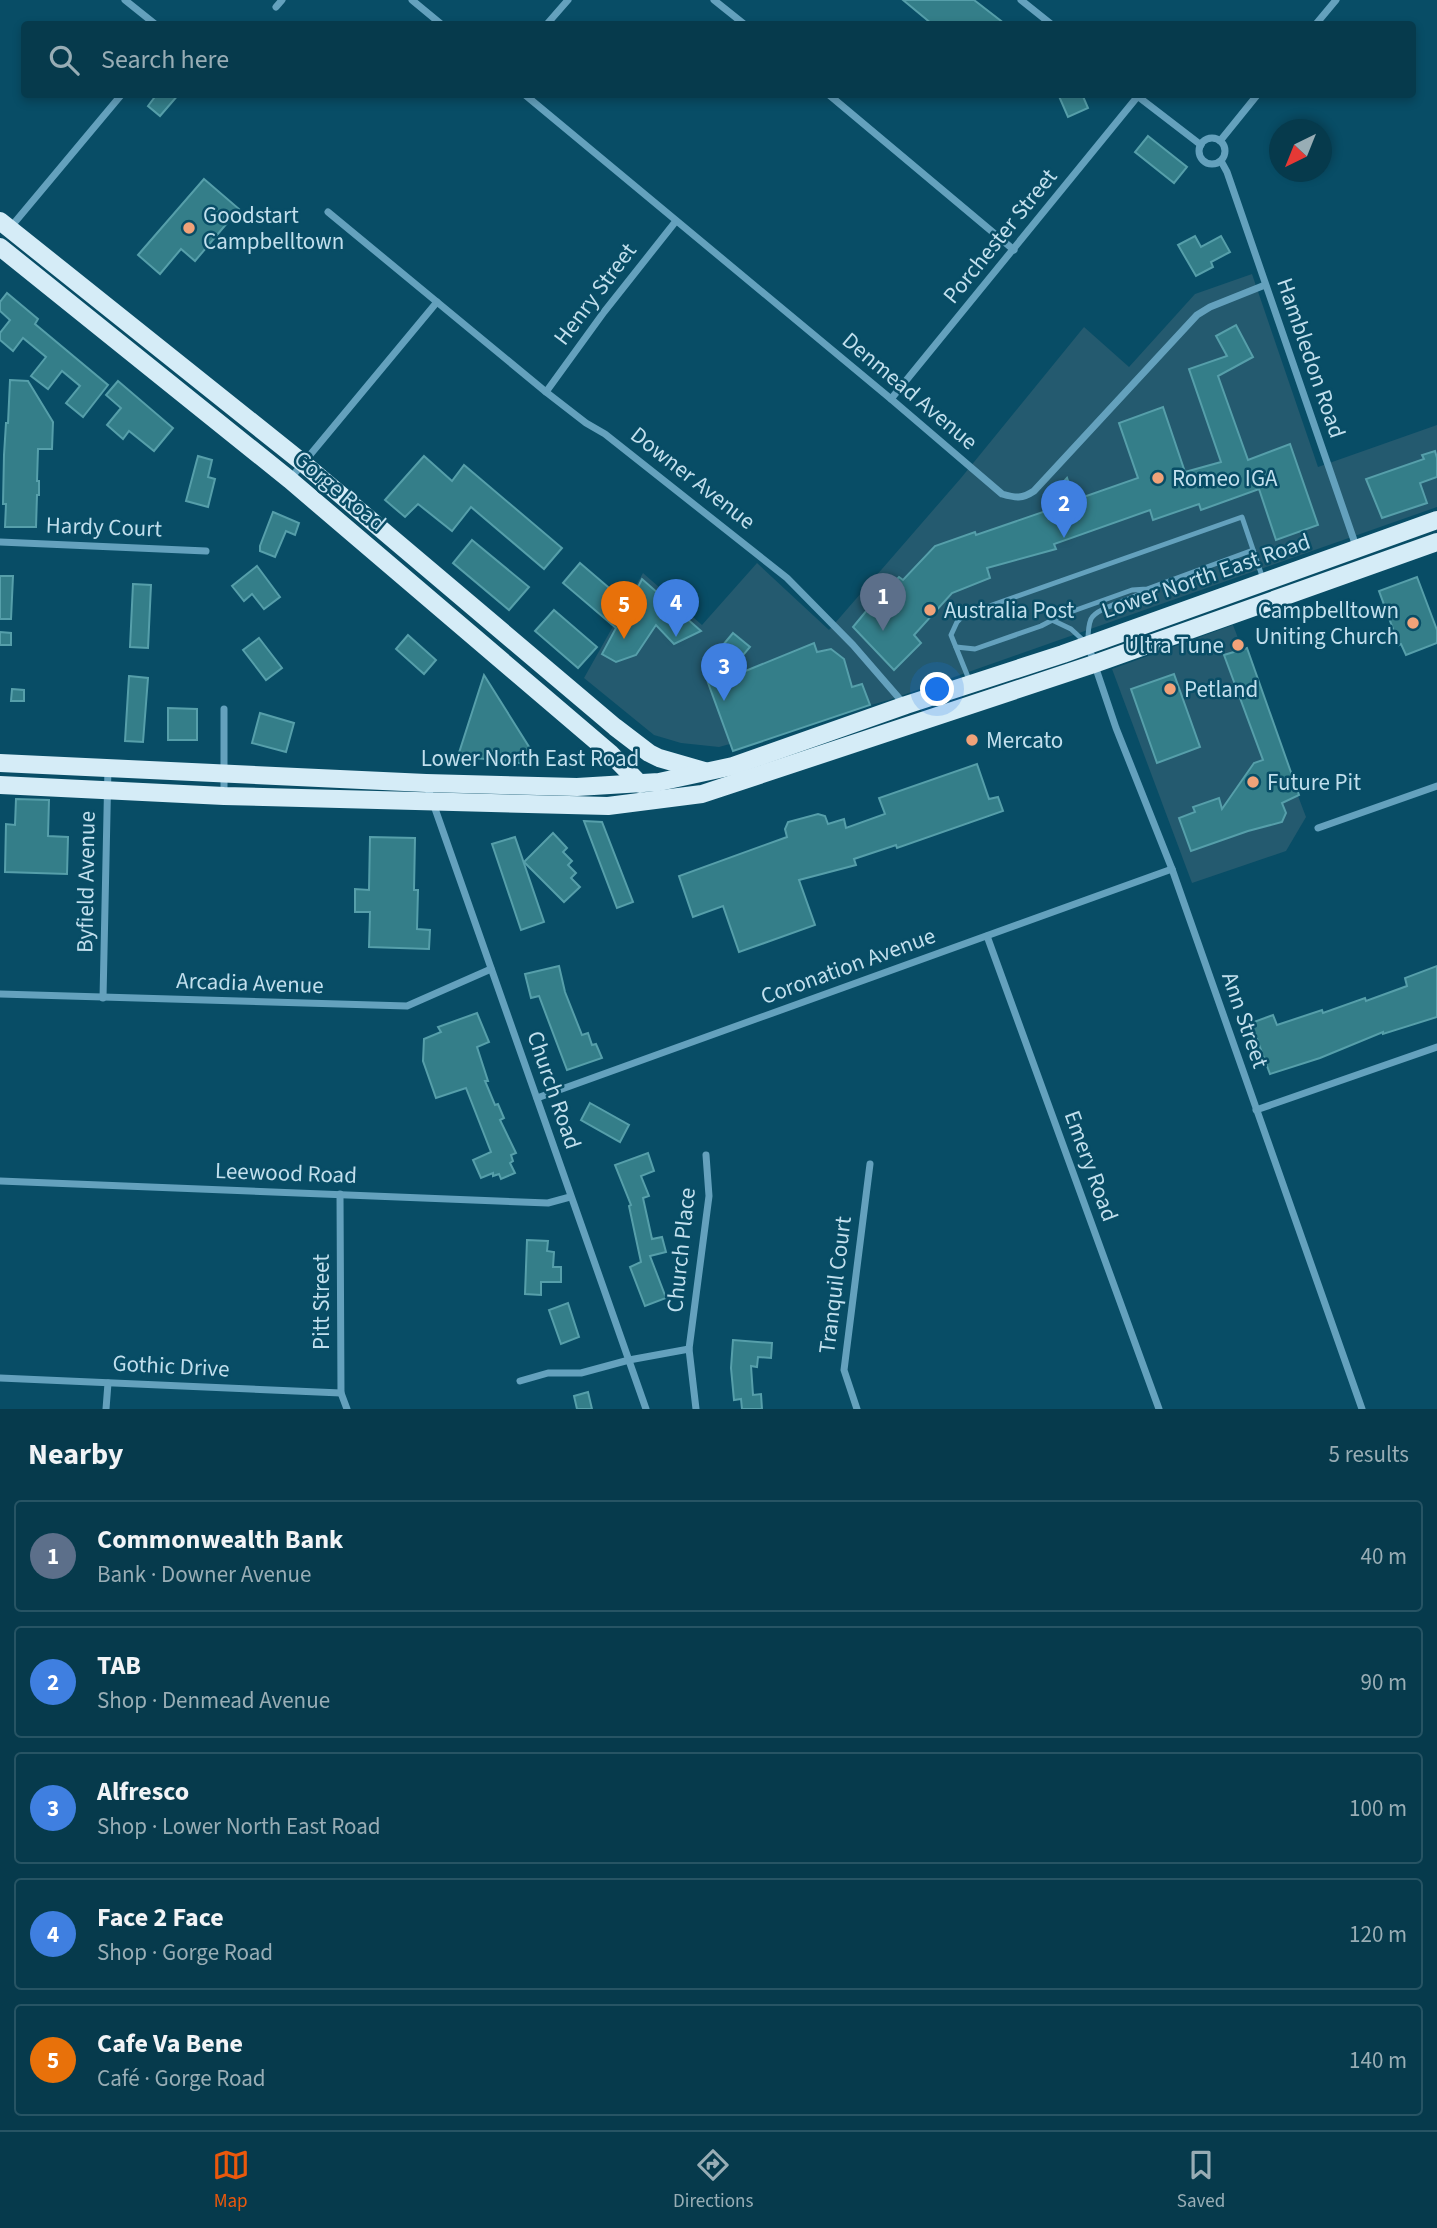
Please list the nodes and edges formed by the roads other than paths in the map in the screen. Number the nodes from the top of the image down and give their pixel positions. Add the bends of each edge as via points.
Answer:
1 (125, 0) edge
2 (282, 0) edge
3 (412, 0) edge
4 (568, 0) edge
5 (714, 0) edge
6 (1021, 0) edge
7 (1336, 0) edge
8 (276, 7) dead end
9 (151, 21) edge
10 (437, 21) edge
11 (550, 21) edge
12 (740, 21) edge
13 (1047, 21) edge
14 (1318, 21) edge
15 (118, 98) edge
16 (529, 98) edge
17 (833, 98) edge
18 (1135, 98) edge
19 (1141, 98) edge
20 (1255, 98) edge
21 (1220, 141) junction
22 (1201, 145) junction
23 (1221, 161) junction
24 (328, 212) dead end
25 (676, 221) junction
26 (5, 225) edge
27 (0, 247) edge
28 (1014, 250) junction
29 (1265, 285) junction
30 (437, 302) junction
31 (546, 392) junction
32 (891, 399) junction
33 (303, 463) junction
34 (290, 480) junction
35 (1437, 520) edge
36 (0, 542) edge
37 (1437, 542) edge
38 (1357, 549) junction
39 (1253, 550) junction
40 (206, 551) dead end
41 (1364, 568) junction
42 (1264, 582) junction
43 (1147, 589) junction
44 (1052, 620) junction
45 (1088, 644) junction
46 (956, 647) junction
47 (1094, 664) junction
48 (971, 684) junction
49 (906, 705) junction
50 (225, 709) dead end
51 (615, 727) junction
52 (0, 763) edge
53 (108, 767) junction
54 (225, 772) junction
55 (707, 772) junction
56 (640, 784) junction
57 (0, 785) edge
58 (1437, 786) edge
59 (108, 790) junction
60 (428, 792) junction
61 (225, 796) junction
62 (644, 802) junction
63 (1318, 828) dead end
64 (1172, 869) junction
65 (987, 936) junction
66 (491, 968) junction
67 (0, 994) edge
68 (103, 998) junction
69 (1437, 1047) edge
70 (537, 1098) junction
71 (1256, 1111) junction
72 (706, 1155) dead end
73 (870, 1164) dead end
74 (0, 1181) edge
75 (341, 1194) junction
76 (570, 1197) junction
77 (689, 1349) junction
78 (629, 1360) junction
79 (0, 1378) edge
80 (520, 1381) dead end
81 (108, 1383) junction
82 (341, 1393) junction
83 (106, 1409) edge
84 (347, 1409) edge
85 (646, 1409) edge
86 (696, 1409) edge
87 (856, 1409) edge
88 (1159, 1409) edge
89 (1362, 1409) edge

1 - 9 street
2 - 8 street
3 - 10 street
4 - 11 street
5 - 12 street
6 - 13 street
7 - 14 street
15 - 26 street
16 - 25 street, Denmead Avenue
17 - 28 street
18 - 28 street, Porchester Street
19 - 22 street
20 - 21 street
21 - 22 street via 1209,139
21 - 23 street via 1225,153
22 - 23 street via 1206,162
23 - 29 street, Hambledon Road
24 - 30 street, Downer Avenue
25 - 31 street, Henry Street
25 - 32 street, Denmead Avenue
26 - 33 main road, Gorge Road
27 - 34 main road, Gorge Road
28 - 32 street, Porchester Street
29 - 32 street, Denmead Avenue via 1197,315 1024,498 1002,494
29 - 38 street, Hambledon Road
30 - 31 street, Downer Avenue
30 - 33 street
31 - 49 street, Downer Avenue via 787,578
33 - 34 street
33 - 51 main road, Gorge Road
34 - 56 main road, Gorge Road via 610,753
35 - 38 main road, Lower North East Road
36 - 40 street, Hardy Court
37 - 41 main road, Lower North East Road
38 - 41 street, Hambledon Road
38 - 42 main road, Lower North East Road
39 - 42 lane
39 - 43 lane
39 - 46 lane via 1242,517 964,615 951,635
41 - 47 main road, Lower North East Road
42 - 45 main road, Lower North East Road
43 - 44 lane via 1132,590
43 - 45 lane via 1098,611 1091,618
44 - 45 lane
44 - 46 lane via 975,649
45 - 47 street, Ann Street
45 - 48 main road, Lower North East Road
46 - 48 lane
47 - 62 main road, Lower North East Road via 742,782 702,794
47 - 64 street, Ann Street
48 - 49 main road, Lower North East Road
49 - 55 main road, Lower North East Road
50 - 54 street
51 - 55 main road, Gorge Road via 659,758
51 - 56 main road, Gorge Road via 637,767
52 - 53 main road, Lower North East Road
53 - 54 main road, Lower North East Road
53 - 59 street, Byfield Avenue
54 - 60 main road, Lower North East Road
54 - 61 street
55 - 56 main road, Lower North East Road
56 - 60 main road, Lower North East Road
56 - 62 main road, Gorge Road
57 - 59 main road, Lower North East Road
58 - 63 street
59 - 61 main road, Lower North East Road
59 - 68 street, Byfield Avenue
60 - 61 main road, Lower North East Road
60 - 62 main road, Lower North East Road via 608,806
60 - 66 street, Church Road
64 - 65 street, Coronation Avenue
64 - 71 street, Ann Street
65 - 70 street, Coronation Avenue
65 - 88 street, Emery Road
66 - 68 street, Arcadia Avenue via 407,1006
66 - 70 street, Church Road
67 - 68 street, Arcadia Avenue
69 - 71 street
70 - 76 street, Church Road
71 - 89 street, Ann Street
72 - 77 street, Church Place via 709,1196
73 - 87 street, Tranquil Court via 844,1370
74 - 75 street, Leewood Road
75 - 76 street, Leewood Road via 548,1203
75 - 82 street, Pitt Street
76 - 78 street, Church Road
77 - 78 street
77 - 86 street, Church Place
78 - 80 street via 581,1373 548,1373
78 - 85 street, Church Road
79 - 81 street, Gothic Drive
81 - 82 street, Gothic Drive
81 - 83 street
82 - 84 street, Pitt Street

